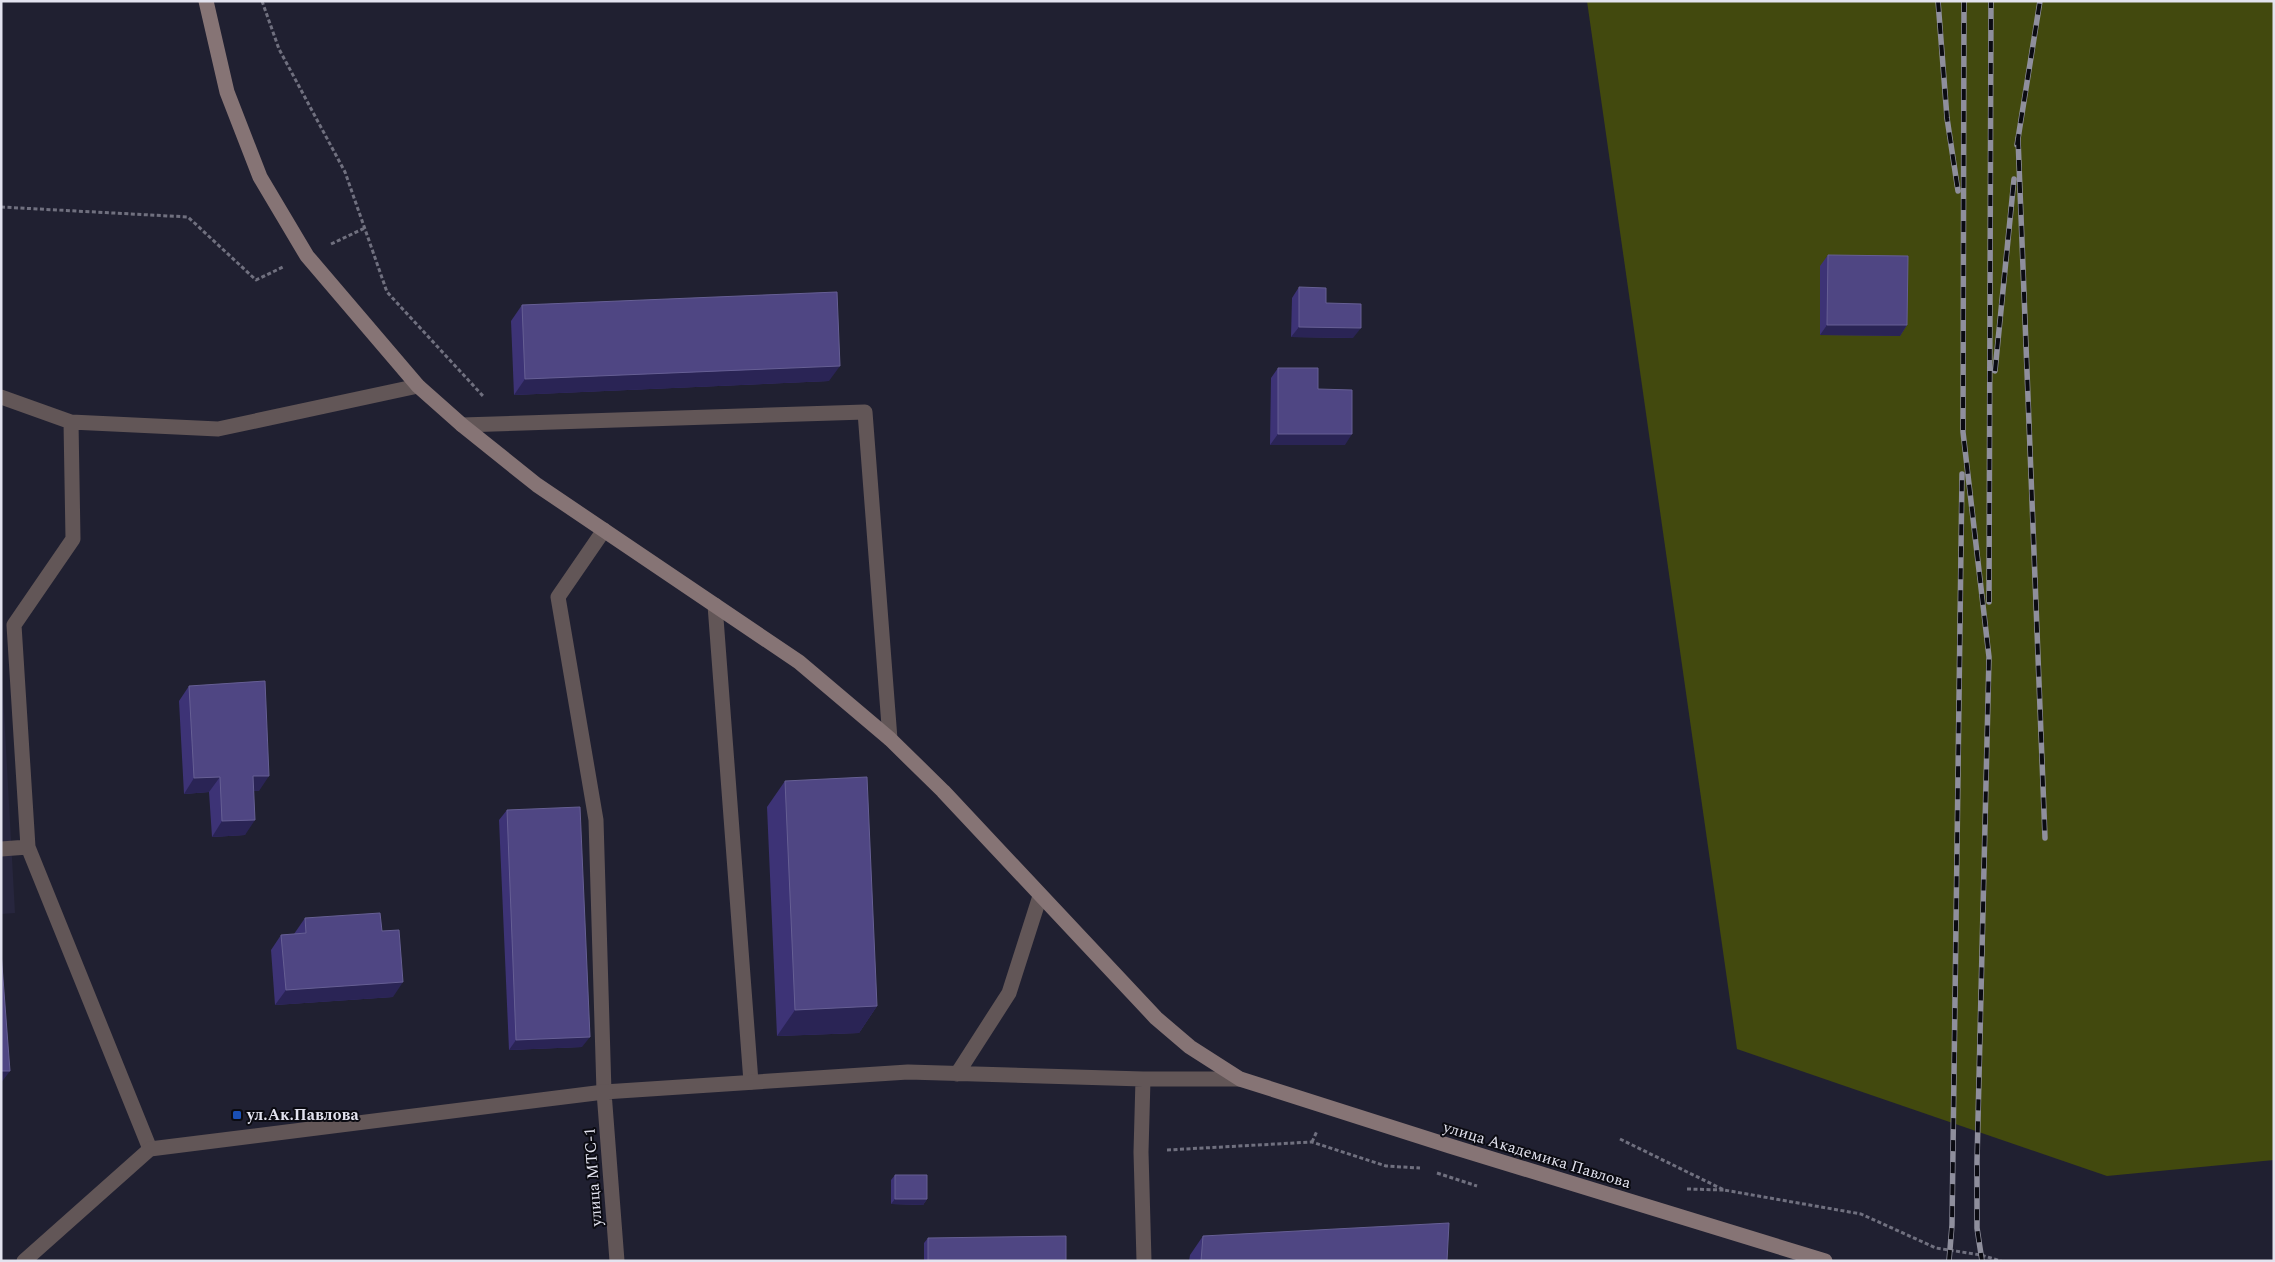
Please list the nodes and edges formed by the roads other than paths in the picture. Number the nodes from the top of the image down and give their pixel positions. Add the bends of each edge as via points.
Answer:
1 (206, 1) edge
2 (418, 386) junction
3 (1, 397) edge
4 (71, 422) junction
5 (462, 425) junction
6 (604, 530) junction
7 (715, 605) junction
8 (890, 739) junction
9 (28, 847) junction
10 (1, 849) edge
11 (1040, 896) junction
12 (957, 1074) junction
13 (1143, 1079) junction
14 (1240, 1079) junction
15 (751, 1082) junction
16 (604, 1092) junction
17 (150, 1149) junction
18 (24, 1261) edge
19 (617, 1261) edge
20 (1144, 1261) edge
21 (1825, 1261) edge

1 - 2 street, улица Академика Павлова via 227,92 256,168 307,256
2 - 4 street via 218,429
2 - 5 street, улица Академика Павлова
3 - 4 street
4 - 9 street via 73,539 14,625
5 - 6 street, улица Академика Павлова via 537,485
5 - 8 street via 865,412
6 - 7 street, улица Академика Павлова
6 - 16 street, улица МТС-1 via 558,597 596,820
7 - 8 street, улица Академика Павлова via 799,662
7 - 15 street
8 - 11 street, улица Академика Павлова
9 - 10 street
9 - 17 street
11 - 12 street via 1008,993
11 - 14 street, улица Академика Павлова via 1156,1018 1190,1047
12 - 13 street
12 - 15 street via 908,1072
13 - 14 street
13 - 20 street
14 - 21 street, улица Академика Павлова
15 - 16 street
16 - 17 street
16 - 19 street, улица МТС-1
17 - 18 street

